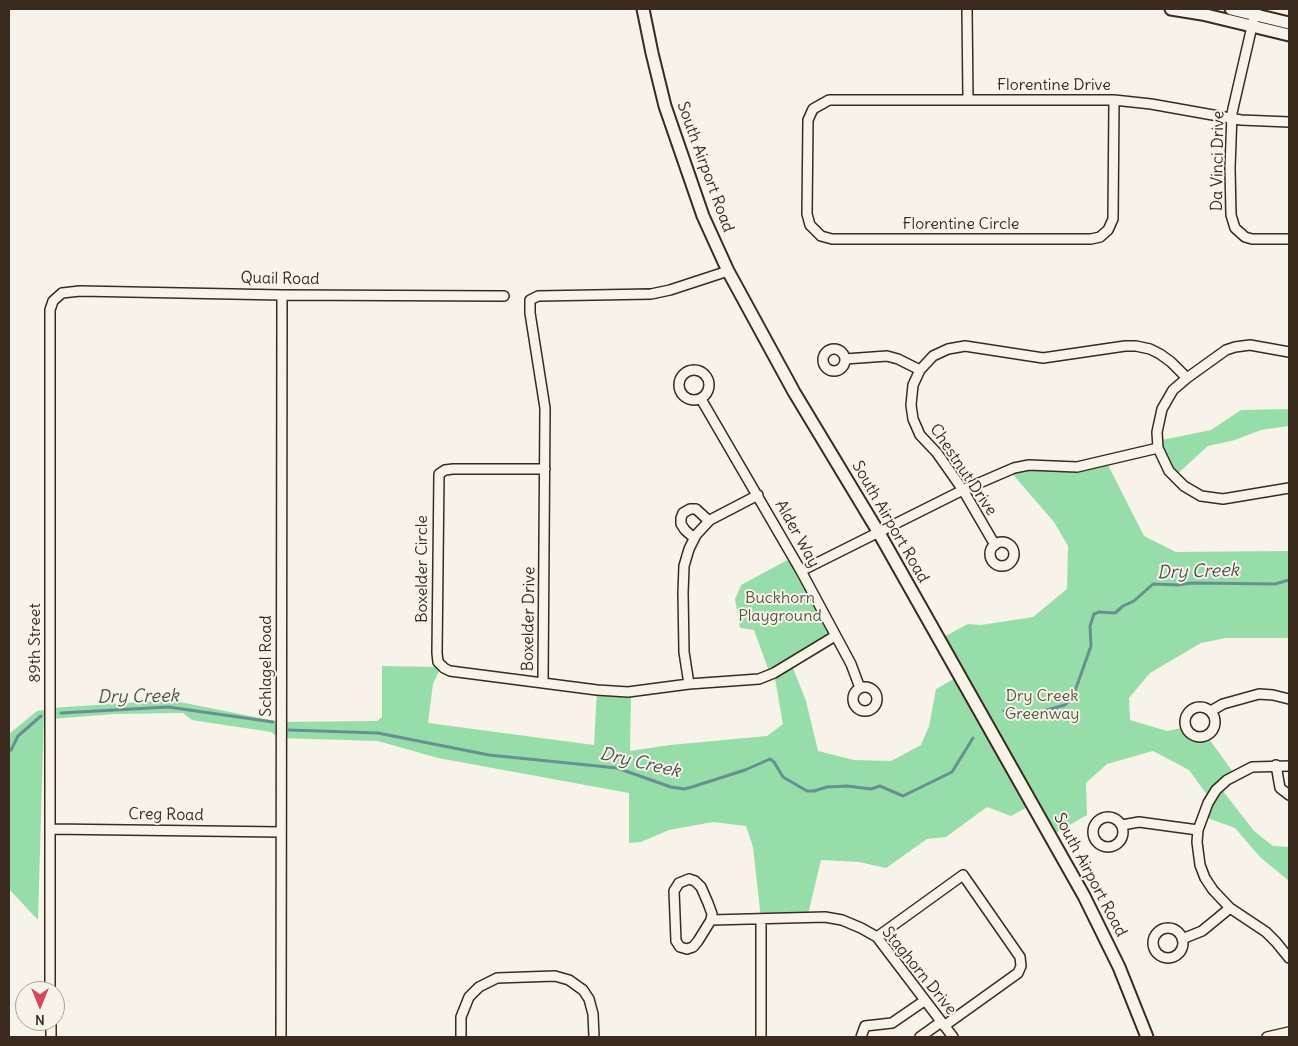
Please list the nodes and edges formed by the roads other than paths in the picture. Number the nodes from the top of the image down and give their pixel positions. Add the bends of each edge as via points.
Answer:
1 (643, 9) edge
2 (967, 9) edge
3 (1171, 9) edge
4 (1231, 9) edge
5 (1254, 16) edge
6 (1289, 22) edge
7 (1289, 35) edge
8 (968, 100) junction
9 (1114, 100) junction
10 (818, 105) joint
11 (1231, 119) junction
12 (1289, 122) edge
13 (1289, 239) edge
14 (728, 271) junction
15 (282, 294) junction
16 (504, 296) dead end
17 (56, 297) joint
18 (1289, 352) edge
19 (845, 359) dead end
20 (920, 370) junction
21 (1187, 378) junction
22 (701, 398) dead end
23 (1158, 448) junction
24 (545, 469) junction
25 (1289, 488) edge
26 (963, 490) junction
27 (758, 495) junction
28 (709, 521) junction
29 (879, 533) junction
30 (694, 538) junction
31 (995, 545) dead end
32 (801, 571) junction
33 (835, 636) junction
34 (543, 682) junction
35 (689, 684) junction
36 (860, 688) dead end
37 (1289, 699) edge
38 (1211, 711) dead end
39 (1276, 766) junction
40 (1289, 766) edge
41 (1289, 794) edge
42 (1122, 825) dead end
43 (50, 829) junction
44 (1198, 830) junction
45 (281, 832) junction
46 (1230, 908) junction
47 (761, 919) junction
48 (711, 920) junction
49 (877, 937) junction
50 (1182, 939) dead end
51 (1289, 958) edge
52 (50, 981) edge
53 (924, 1001) junction
54 (943, 1024) junction
55 (1289, 1032) edge
56 (281, 1037) edge
57 (461, 1037) edge
58 (594, 1037) edge
59 (761, 1037) edge
60 (861, 1037) edge
61 (920, 1037) edge
62 (953, 1037) edge
63 (1147, 1037) edge
64 (1267, 1037) edge

1 - 14 main road, South Airport Road via 665,106 704,216
2 - 8 street
3 - 5 main road
4 - 5 main road
5 - 6 main road
5 - 7 main road
5 - 11 street, Da Vinci Drive
8 - 9 street, Florentine Drive
8 - 10 street, Florentine Drive via 835,100
9 - 10 street, Florentine Circle via 1113,221 1106,233 1091,239 832,239 821,236 811,227 807,214 808,123 811,111
9 - 11 street, Florentine Drive
11 - 12 street, Florentine Drive
11 - 13 street, Da Vinci Drive via 1230,180 1234,226 1249,239
14 - 24 street, Boxelder Drive via 651,294 535,296 529,301 544,399
14 - 29 main road, South Airport Road via 794,392
15 - 16 street, Quail Road
15 - 17 street, Quail Road via 80,291
15 - 45 street, Schlagel Road
17 - 43 street, 89th Street via 50,310
18 - 21 street via 1250,345 1235,346
19 - 20 street via 887,356
20 - 21 street, Chestnut Drive via 940,352 955,347 970,346 1043,358 1136,346 1160,354
20 - 26 street, Chestnut Drive via 911,390 913,419 920,434
21 - 23 street via 1168,396 1162,409 1157,427
22 - 27 street, Alder Way
23 - 25 street via 1174,477 1205,497 1228,498
23 - 26 street via 1077,467 1019,466
24 - 34 street, Boxelder Drive
24 - 34 street, Boxelder Circle via 449,469 439,475 438,491 438,662 448,670
26 - 29 street
26 - 31 street, Chestnut Drive
27 - 28 street
27 - 32 street, Alder Way
28 - 30 street
28 - 30 street via 696,509 684,512 681,524
29 - 32 street
29 - 63 main road, South Airport Road via 1084,896 1130,991
30 - 35 street via 683,572 684,652
32 - 33 street, Alder Way
33 - 35 street, Boxelder Drive via 759,679
33 - 36 street, Alder Way
34 - 35 street, Boxelder Drive via 625,692
37 - 38 street via 1259,694 1223,704
39 - 40 street
39 - 41 street via 1280,788
39 - 44 street via 1252,767 1227,780 1208,803
42 - 44 street via 1139,822
43 - 45 street, Creg Road
43 - 52 street, 89th Street
44 - 46 street via 1197,852 1204,874 1213,890
45 - 56 street, Schlagel Road
46 - 50 street via 1202,931
46 - 51 street via 1266,932
47 - 48 street, Staghorn Drive
47 - 49 street, Staghorn Drive via 830,918 852,924
47 - 59 street
48 - 48 street via 693,947 685,949 677,944 674,891 678,884 689,879 698,883 711,909
49 - 53 street, Staghorn Drive
49 - 54 street via 963,875 1020,957 1021,966 1018,973
53 - 54 street, Staghorn Drive
53 - 60 street via 892,1023 866,1026
54 - 61 street
54 - 62 street, Staghorn Drive
55 - 64 street
57 - 58 street via 461,1017 469,997 479,987 497,978 555,976 569,980 589,999

